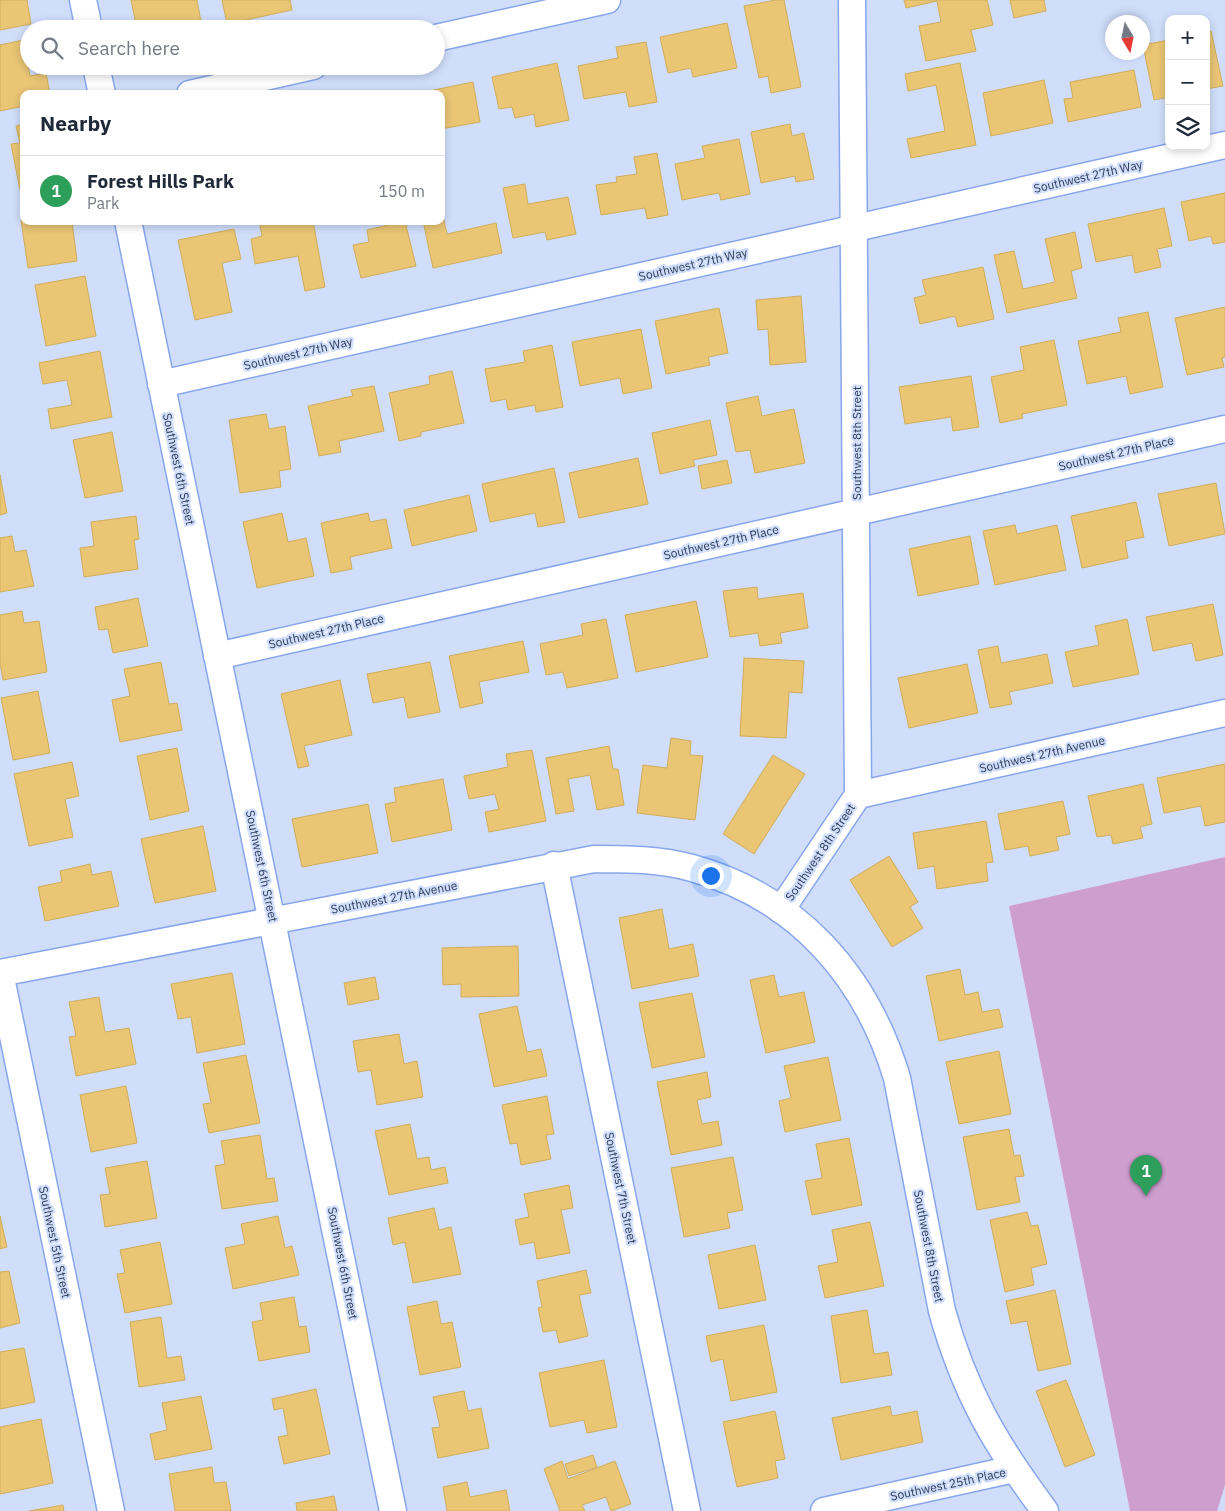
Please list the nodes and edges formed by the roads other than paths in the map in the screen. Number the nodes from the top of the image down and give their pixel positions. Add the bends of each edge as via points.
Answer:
1 (83, 0) edge
2 (606, 0) edge
3 (852, 0) edge
4 (87, 20) edge
5 (445, 36) edge
6 (98, 75) edge
7 (273, 75) edge
8 (101, 90) edge
9 (207, 90) edge
10 (1225, 145) edge
11 (129, 225) edge
12 (854, 228) junction
13 (162, 384) junction
14 (1225, 429) edge
15 (856, 512) junction
16 (217, 656) junction
17 (1225, 713) edge
18 (858, 795) junction
19 (554, 865) junction
20 (781, 910) junction
21 (274, 922) junction
22 (0, 973) edge
23 (1014, 1469) junction
24 (111, 1511) edge
25 (393, 1511) edge
26 (687, 1511) edge
27 (824, 1511) edge
28 (1045, 1511) edge

1 - 4 street
2 - 5 street
3 - 12 street, Southwest 8th Street
6 - 8 street
7 - 9 street
10 - 12 street, Southwest 27th Way
11 - 13 street, Southwest 6th Street
12 - 13 street, Southwest 27th Way
12 - 15 street, Southwest 8th Street
13 - 16 street, Southwest 6th Street
14 - 15 street, Southwest 27th Place
15 - 16 street, Southwest 27th Place
15 - 18 street, Southwest 8th Street
16 - 21 street, Southwest 6th Street
17 - 18 street, Southwest 27th Avenue
18 - 20 street, Southwest 8th Street
19 - 20 street, Southwest 27th Avenue via 594,859 673,864 729,881
19 - 21 street, Southwest 27th Avenue
19 - 26 street, Southwest 7th Street
20 - 23 street, Southwest 8th Street via 826,948 851,979 872,1012 888,1049 897,1078 942,1311 952,1347 990,1431
21 - 22 street, Southwest 27th Avenue
21 - 25 street, Southwest 6th Street
22 - 24 street, Southwest 5th Street
23 - 27 street, Southwest 25th Place
23 - 28 street, Southwest 8th Street

